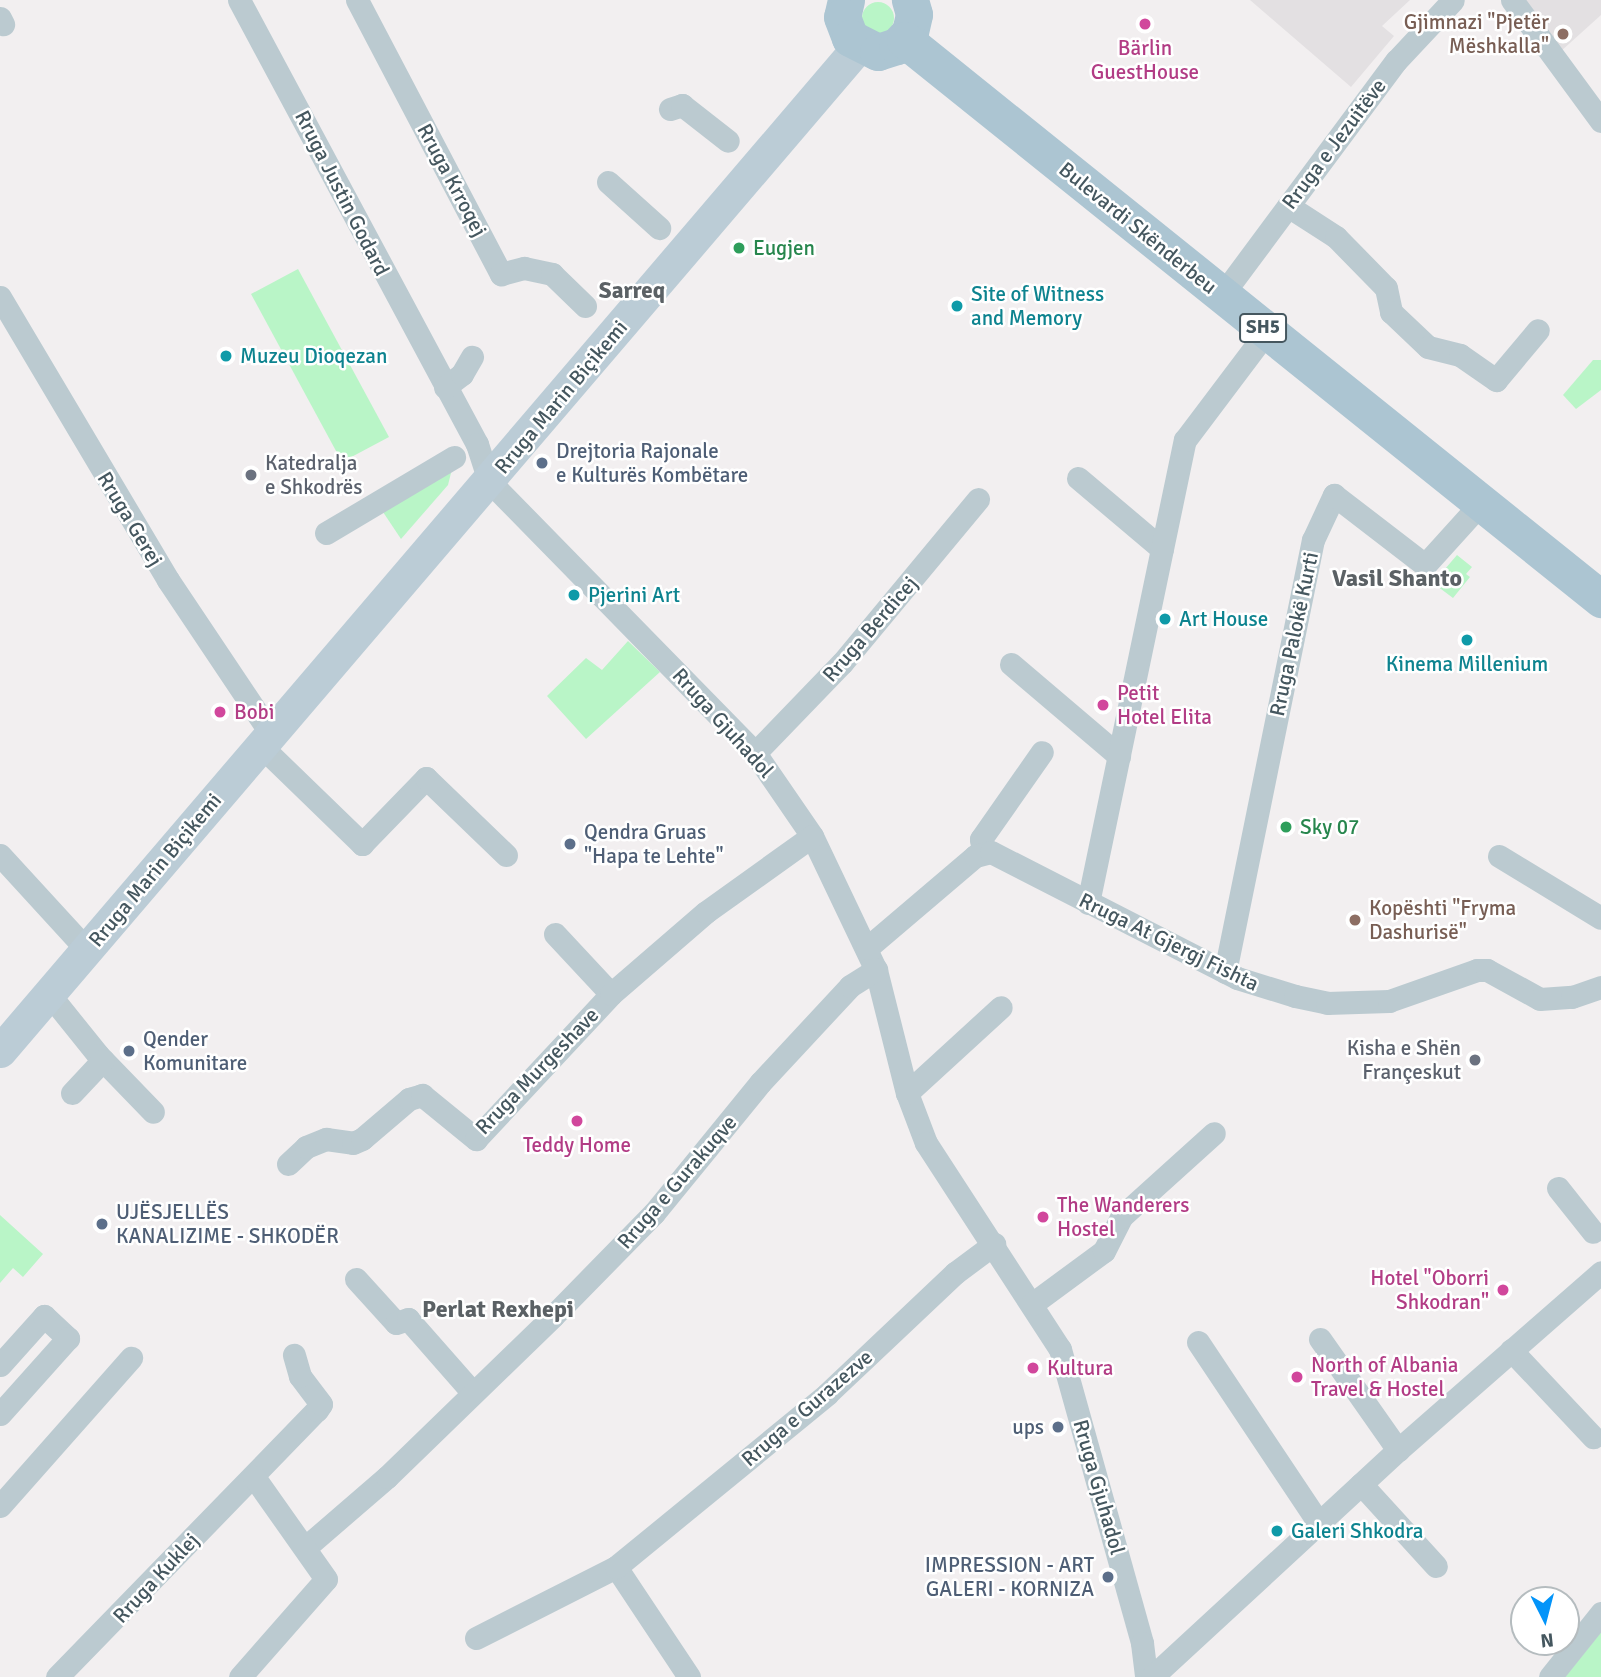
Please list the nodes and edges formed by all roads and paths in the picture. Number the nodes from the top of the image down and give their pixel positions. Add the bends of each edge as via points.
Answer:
1 (239, 0) edge
2 (358, 0) edge
3 (846, 0) edge
4 (910, 0) edge
5 (1453, 0) edge
6 (1512, 0) edge
7 (905, 40) junction
8 (859, 46) junction
9 (670, 109) dead end
10 (1601, 121) edge
11 (728, 141) dead end
12 (608, 182) dead end
13 (1288, 206) junction
14 (659, 228) dead end
15 (1222, 295) junction
16 (0, 297) edge
17 (585, 306) dead end
18 (1538, 330) dead end
19 (1267, 331) junction
20 (472, 357) dead end
21 (444, 387) junction
22 (454, 457) dead end
23 (1078, 478) dead end
24 (489, 481) junction
25 (978, 499) dead end
26 (1481, 503) junction
27 (326, 533) dead end
28 (1162, 549) junction
29 (1601, 599) edge
30 (1011, 664) dead end
31 (266, 740) junction
32 (755, 752) junction
33 (1042, 752) dead end
34 (1119, 756) junction
35 (812, 836) junction
36 (984, 852) junction
37 (0, 855) edge
38 (506, 855) dead end
39 (1499, 856) dead end
40 (1088, 903) junction
41 (1601, 918) edge
42 (555, 934) dead end
43 (867, 948) junction
44 (87, 950) junction
45 (876, 970) junction
46 (1224, 972) junction
47 (1601, 987) edge
48 (49, 994) junction
49 (611, 994) junction
50 (1001, 1007) dead end
51 (0, 1051) edge
52 (103, 1060) junction
53 (72, 1093) dead end
54 (907, 1093) junction
55 (153, 1112) dead end
56 (1214, 1133) dead end
57 (288, 1164) dead end
58 (1558, 1188) dead end
59 (1593, 1232) dead end
60 (994, 1244) junction
61 (1601, 1272) edge
62 (356, 1279) dead end
63 (1032, 1304) junction
64 (1320, 1339) dead end
65 (1198, 1342) dead end
66 (1511, 1350) junction
67 (294, 1355) dead end
68 (131, 1358) dead end
69 (0, 1364) edge
70 (473, 1393) junction
71 (0, 1414) edge
72 (1593, 1437) dead end
73 (1398, 1450) junction
74 (254, 1477) junction
75 (1361, 1484) junction
76 (0, 1506) edge
77 (1318, 1522) junction
78 (307, 1546) junction
79 (1436, 1566) dead end
80 (616, 1567) junction
81 (1601, 1613) edge
82 (477, 1638) dead end
83 (57, 1677) edge
84 (240, 1677) edge
85 (689, 1677) edge
86 (1146, 1677) edge
87 (1152, 1677) edge
88 (1550, 1677) edge

1 - 21 street, Rruga Justin Godard
2 - 17 street, Rruga Krroqej via 501,274 524,268 552,274
3 - 8 main road via 844,28
4 - 7 main road via 913,23
5 - 13 street, Rruga e Jezuitëve via 1396,61
6 - 10 street
7 - 8 main road via 878,52
7 - 15 main road, Bulevardi Skënderbeu / SH5
8 - 24 main road, Rruga Marin Biçikemi
9 - 11 street via 682,105
12 - 14 street
13 - 15 street, Rruga e Jezuitëve
13 - 18 street via 1336,237 1386,288 1391,312 1428,346 1460,355 1496,380
15 - 19 main road, Bulevardi Skënderbeu / SH5
16 - 31 street, Rruga Gerej
19 - 26 main road, Bulevardi Skënderbeu / SH5
19 - 28 street via 1185,440
20 - 21 street via 462,374
21 - 24 street, Rruga Justin Godard via 477,444
22 - 27 street
23 - 28 street
24 - 31 main road, Rruga Marin Biçikemi
24 - 32 street, Rruga Gjuhadol
25 - 32 street, Rruga Berdicej via 842,663
26 - 29 main road, Bulevardi Skënderbeu / SH5
26 - 46 street, Rruga Palokë Kurti via 1425,565 1334,495 1313,540
28 - 34 street
30 - 34 street
31 - 38 street via 362,844 426,778
31 - 44 main road, Rruga Marin Biçikemi
32 - 35 street, Rruga Gjuhadol
33 - 36 street via 981,839
34 - 40 street
35 - 43 street, Rruga Gjuhadol
35 - 49 street, Rruga Murgeshave via 706,912
36 - 40 street, Rruga At Gjergj Fishta via 992,852
36 - 43 street
37 - 44 street
39 - 41 street
40 - 46 street, Rruga At Gjergj Fishta
42 - 49 street, Rruga Murgeshave
43 - 45 street, Rruga Gjuhadol
44 - 48 main road, Rruga Marin Biçikemi
45 - 54 street, Rruga Gjuhadol
45 - 70 street, Rruga e Gurakuqve via 850,986 760,1083 654,1213
46 - 47 street, Rruga At Gjergj Fishta via 1264,988 1327,1003 1389,1001 1477,970 1487,970 1540,999 1572,997
48 - 51 main road, Rruga Marin Biçikemi
48 - 52 street
49 - 57 street, Rruga Murgeshave via 476,1139 422,1095 409,1099 362,1139 353,1143 326,1139 306,1147
50 - 54 street
52 - 53 street
52 - 55 street
54 - 60 street, Rruga Gjuhadol via 926,1143
56 - 63 street via 1121,1217 1104,1251
58 - 59 street
60 - 63 street, Rruga Gjuhadol
60 - 80 street, Rruga e Gurazezve via 955,1273 827,1394
61 - 66 street
62 - 70 street via 397,1323 408,1319
63 - 86 street, Rruga Gjuhadol via 1065,1364 1142,1643
64 - 73 street
65 - 77 street
66 - 72 street
66 - 73 street
67 - 74 street, Rruga Kuklej via 300,1376 321,1404
68 - 76 street
69 - 71 street via 44,1316 68,1338
70 - 78 street, Rruga e Gurakuqve
73 - 75 street
74 - 78 street
74 - 83 street, Rruga Kuklej
75 - 77 street
75 - 79 street
77 - 87 street
78 - 84 street via 326,1572 323,1585
80 - 82 street, Rruga e Gurazezve
80 - 85 street
81 - 88 street

